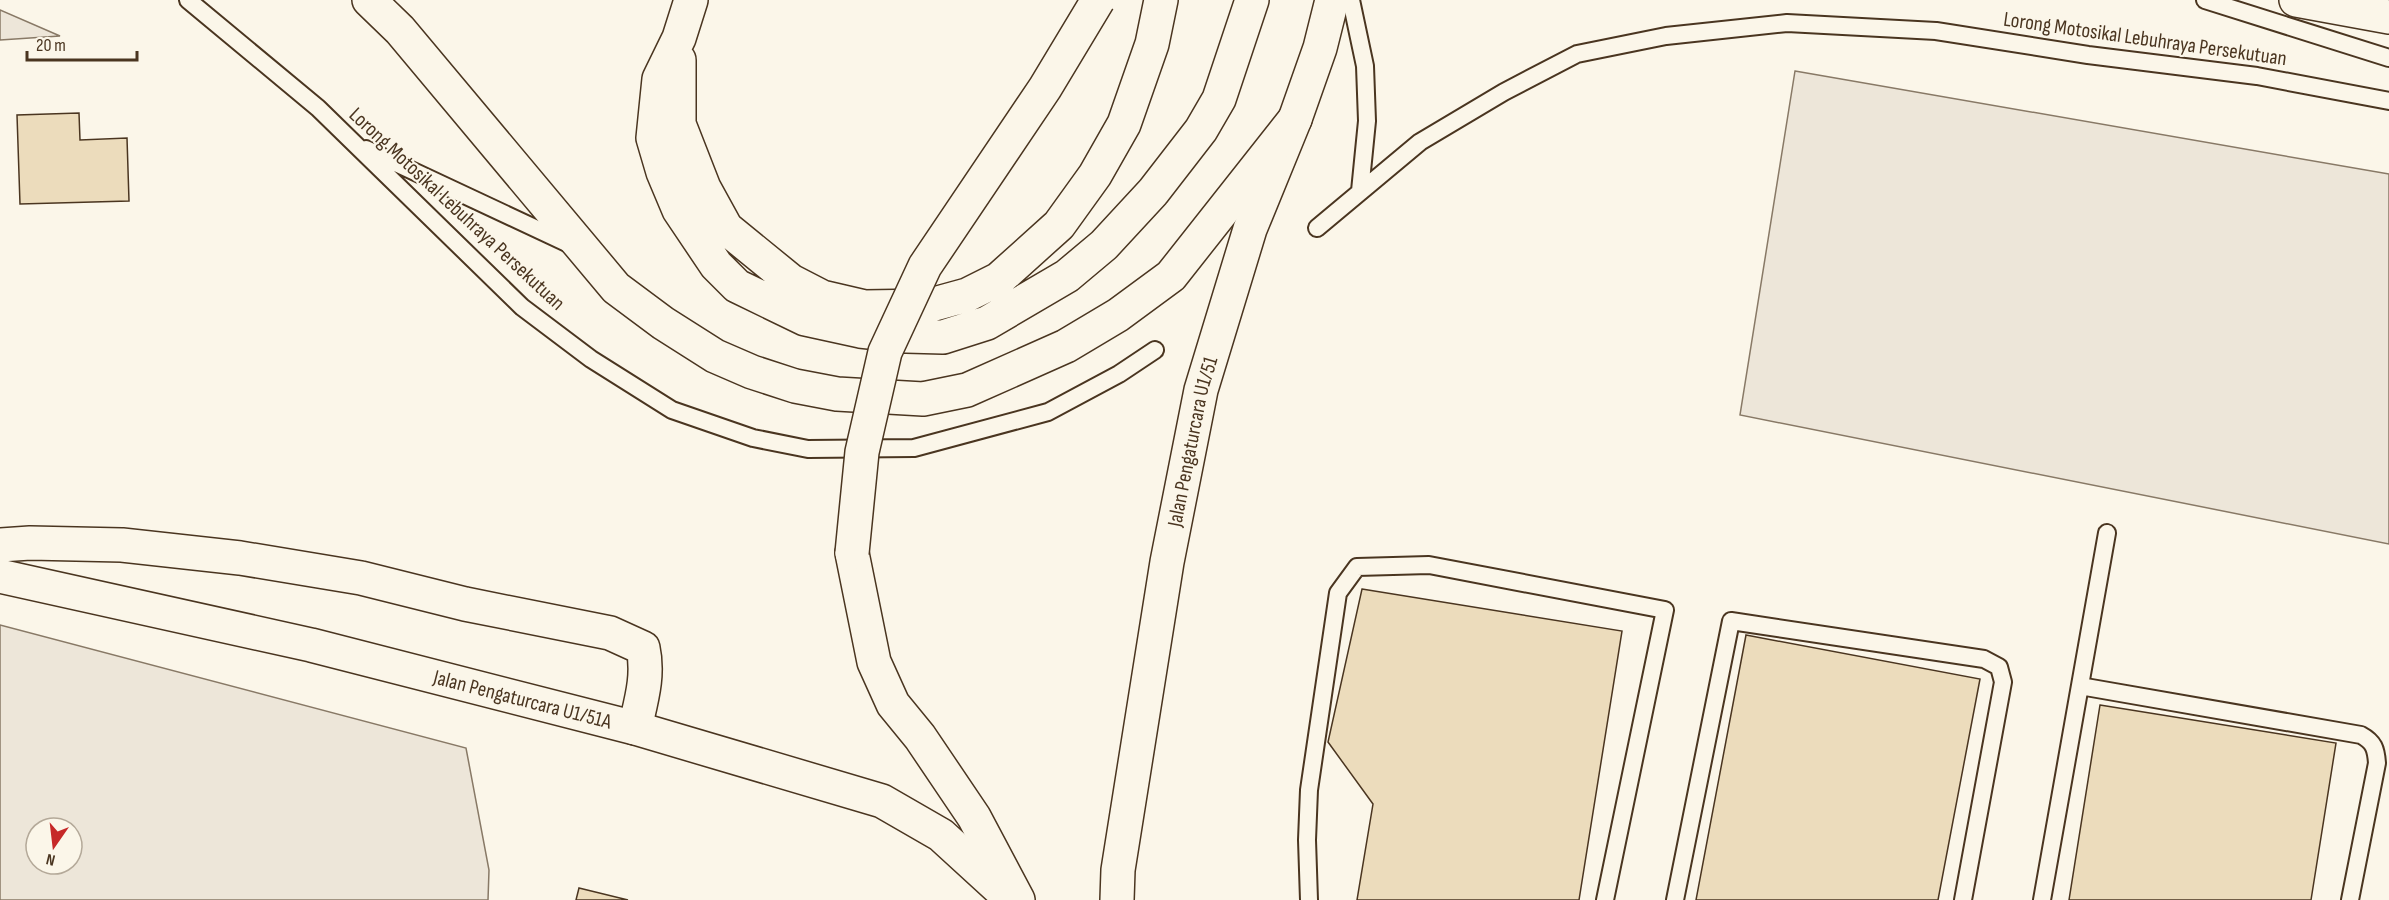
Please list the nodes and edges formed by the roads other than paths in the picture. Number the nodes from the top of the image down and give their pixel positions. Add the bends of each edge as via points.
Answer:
1 (188, 0) edge
2 (369, 0) edge
3 (691, 0) edge
4 (1098, 0) edge
5 (1161, 0) edge
6 (1252, 0) edge
7 (1332, 0) edge
8 (1351, 0) edge
9 (2205, 0) edge
10 (2296, 0) edge
11 (2389, 17) edge
12 (680, 38) junction
13 (2389, 58) edge
14 (2389, 101) edge
15 (1295, 119) junction
16 (353, 143) junction
17 (1360, 191) junction
18 (1317, 228) dead end
19 (582, 250) junction
20 (1155, 350) dead end
21 (2107, 533) dead end
22 (0, 545) edge
23 (0, 576) edge
24 (2080, 686) junction
25 (635, 728) junction
26 (1012, 900) edge
27 (1018, 900) edge
28 (1118, 900) edge
29 (1309, 900) edge
30 (1605, 900) edge
31 (1676, 900) edge
32 (1963, 900) edge
33 (2042, 900) edge
34 (2350, 900) edge

1 - 16 lane, Lorong Motosikal Lebuhraya Persekutuan via 318,108
2 - 19 main road via 400,30
3 - 12 main road
4 - 27 main road, bridge via 925,266 885,352 862,452 852,553 874,662 893,704 974,817
5 - 12 main road via 1152,44 1124,124 1095,175 1059,225 999,279 967,295 927,306 865,307 822,297 791,281 726,228 704,188 679,124
6 - 12 main road via 1219,99 1201,130 1153,192 1104,245 1067,276 987,322 943,336 860,331 805,319 737,286 716,265 679,210 652,138 659,79
7 - 15 main road, Jalan Pengaturcara U1/51
8 - 17 lane via 1365,66 1367,120
9 - 13 lane, Lorong Motosikal Lebuhraya Persekutuan
10 - 11 main road
14 - 17 lane, Lorong Motosikal Lebuhraya Persekutuan via 2257,76 1935,32 1787,23 1666,36 1577,54 1420,142
15 - 19 main road via 1171,276 1118,315 1066,346 967,390 923,399 837,394 795,386 715,356 616,288
15 - 28 main road, Jalan Pengaturcara U1/51 via 1250,229 1201,390 1167,562 1120,858
16 - 19 lane
16 - 20 lane, Lorong Motosikal Lebuhraya Persekutuan via 522,307 591,359 672,410 753,438 808,449 914,448 1048,412
17 - 18 lane, Lorong Motosikal Lebuhraya Persekutuan
21 - 24 lane
22 - 25 main road via 122,546 240,558 360,578 610,633 643,648 644,686
23 - 25 main road, Jalan Pengaturcara U1/51A via 311,645
24 - 33 lane
24 - 34 lane via 2368,739 2373,743 2377,763
25 - 26 main road, Jalan Pengaturcara U1/51A via 882,801 941,836
29 - 30 lane via 1309,790 1338,593 1356,567 1429,565 1665,610
31 - 32 lane via 1731,621 1984,659 1999,667 2003,682

